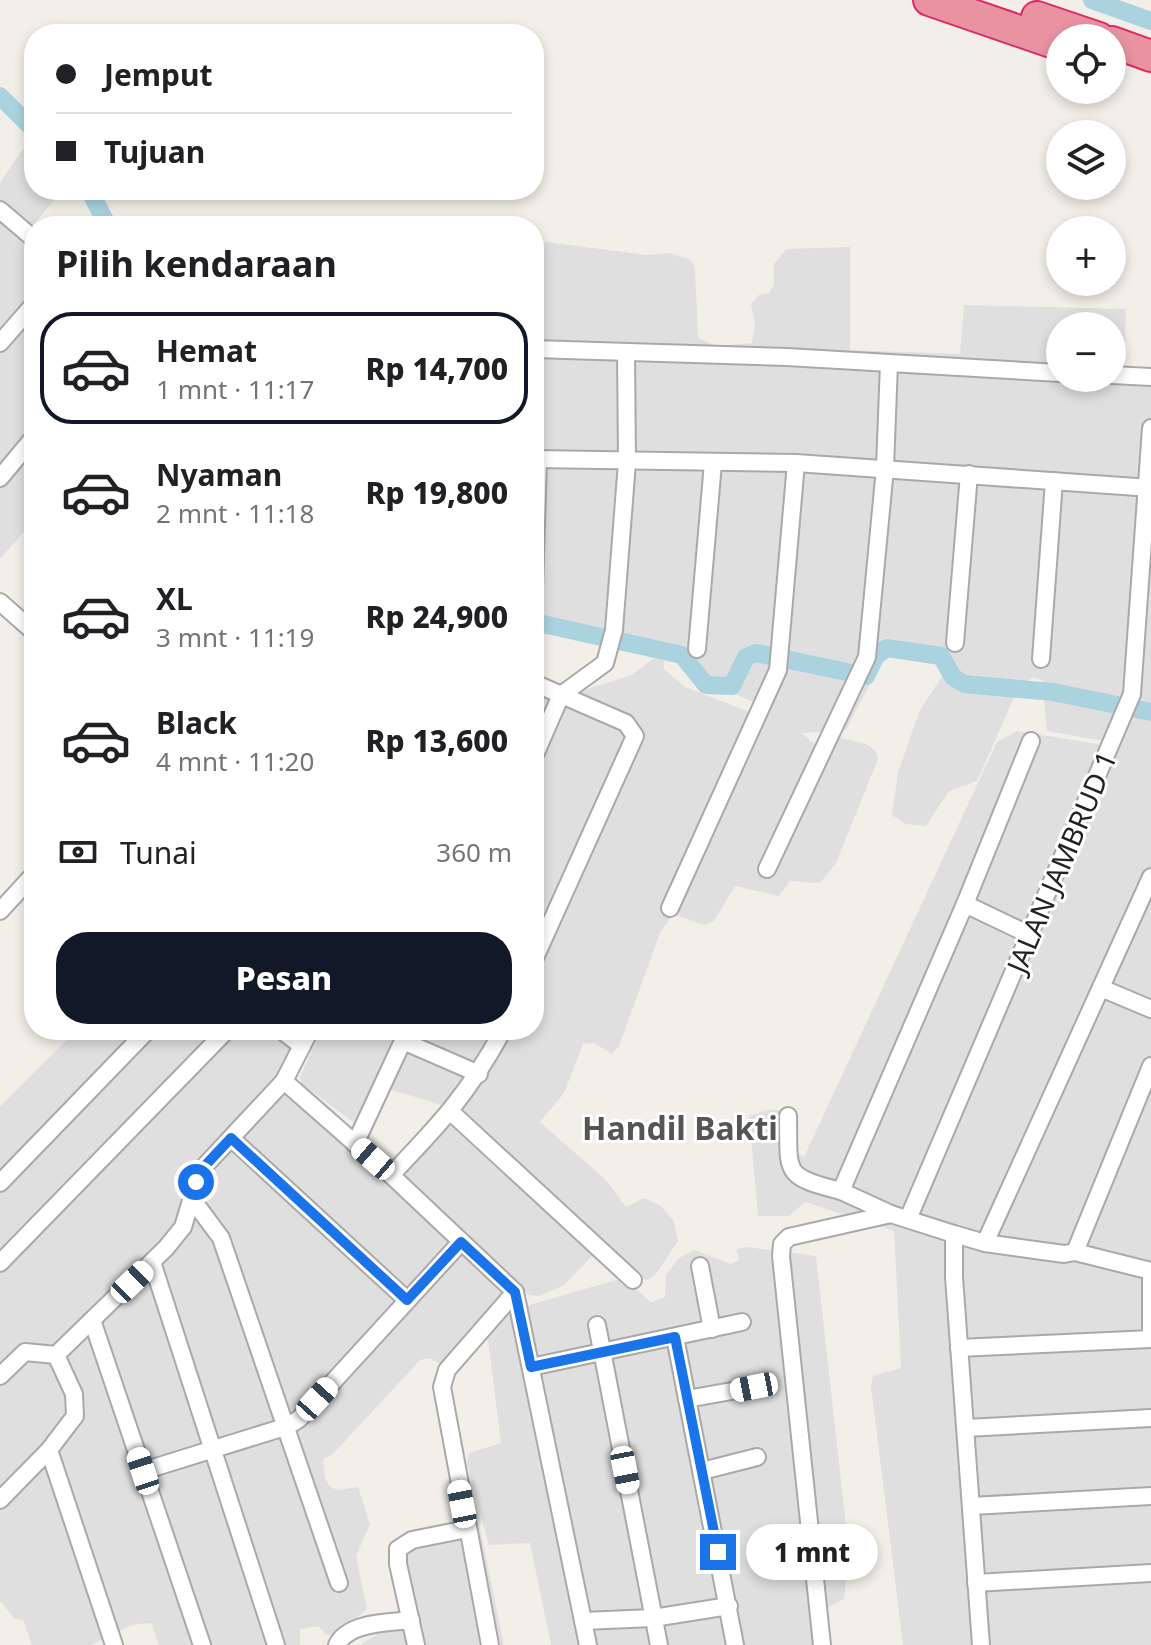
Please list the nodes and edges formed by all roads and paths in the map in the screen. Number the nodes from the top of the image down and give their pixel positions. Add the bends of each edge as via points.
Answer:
1 (929, 0) edge
2 (986, 0) edge
3 (1057, 24) edge
4 (1046, 40) edge
5 (1126, 47) edge
6 (1151, 56) edge
7 (1126, 67) edge
8 (1151, 75) edge
9 (0, 209) edge
10 (24, 230) edge
11 (24, 315) edge
12 (0, 343) edge
13 (544, 349) edge
14 (626, 353) junction
15 (889, 363) junction
16 (1046, 372) edge
17 (1126, 376) edge
18 (1151, 377) edge
19 (1151, 428) edge
20 (24, 449) edge
21 (544, 460) edge
22 (627, 462) junction
23 (713, 463) junction
24 (796, 463) junction
25 (885, 468) junction
26 (969, 474) junction
27 (0, 478) edge
28 (1054, 481) junction
29 (1149, 488) edge
30 (1146, 573) edge
31 (0, 602) edge
32 (24, 623) edge
33 (955, 643) dead end
34 (697, 649) dead end
35 (1041, 659) dead end
36 (544, 687) edge
37 (561, 695) junction
38 (544, 734) edge
39 (1031, 741) dead end
40 (767, 869) dead end
41 (1151, 877) edge
42 (24, 885) edge
43 (965, 904) junction
44 (670, 908) dead end
45 (0, 911) edge
46 (1030, 935) junction
47 (544, 938) edge
48 (1101, 988) junction
49 (1151, 1009) edge
50 (138, 1040) edge
51 (217, 1040) edge
52 (294, 1040) edge
53 (305, 1040) edge
54 (404, 1040) edge
55 (415, 1040) edge
56 (498, 1040) edge
57 (302, 1046) junction
58 (1151, 1066) edge
59 (479, 1074) junction
60 (284, 1081) junction
61 (452, 1113) junction
62 (788, 1116) dead end
63 (231, 1138) junction
64 (355, 1144) junction
65 (391, 1175) junction
66 (0, 1183) edge
67 (841, 1191) junction
68 (192, 1199) junction
69 (900, 1217) junction
70 (954, 1234) junction
71 (461, 1242) junction
72 (985, 1243) junction
73 (1075, 1252) junction
74 (152, 1262) junction
75 (0, 1263) edge
76 (700, 1266) dead end
77 (1151, 1273) edge
78 (633, 1280) dead end
79 (515, 1292) junction
80 (407, 1300) junction
81 (92, 1320) junction
82 (742, 1322) dead end
83 (597, 1325) dead end
84 (712, 1329) junction
85 (675, 1337) junction
86 (1151, 1337) edge
87 (959, 1348) junction
88 (603, 1352) junction
89 (56, 1355) junction
90 (531, 1367) junction
91 (0, 1376) edge
92 (754, 1387) dead end
93 (687, 1399) junction
94 (1151, 1418) edge
95 (288, 1426) junction
96 (966, 1428) junction
97 (215, 1449) junction
98 (49, 1450) junction
99 (757, 1457) dead end
100 (143, 1471) junction
101 (702, 1471) junction
102 (1151, 1496) edge
103 (0, 1500) edge
104 (971, 1506) junction
105 (467, 1529) junction
106 (1151, 1573) edge
107 (339, 1583) dead end
108 (976, 1583) junction
109 (729, 1606) junction
110 (653, 1618) junction
111 (411, 1620) junction
112 (583, 1621) junction
113 (114, 1645) edge
114 (202, 1645) edge
115 (276, 1645) edge
116 (337, 1645) edge
117 (416, 1645) edge
118 (490, 1645) edge
119 (588, 1645) edge
120 (659, 1645) edge
121 (735, 1645) edge
122 (822, 1645) edge
123 (981, 1645) edge

1 - 4 highway
2 - 3 highway
5 - 6 highway
7 - 8 highway
9 - 10 street
11 - 12 street
13 - 14 street
14 - 15 street
14 - 22 street
15 - 16 street
15 - 25 street
17 - 18 street
19 - 29 street, JALAN JAMBRUD 1
20 - 27 street
21 - 22 street
22 - 23 street
22 - 37 street via 614,630 605,663
23 - 24 street
23 - 34 street
24 - 25 street
24 - 44 street via 778,670
25 - 26 street
25 - 40 street via 867,657
26 - 28 street
26 - 33 street
28 - 29 street
28 - 35 street
29 - 30 street, JALAN JAMBRUD 1
30 - 46 street, JALAN JAMBRUD 1 via 1132,694 1124,719
31 - 32 street
36 - 37 street
37 - 38 street
37 - 47 street via 626,723 635,736
39 - 43 street
41 - 48 street
42 - 45 street
43 - 46 street
43 - 67 street
46 - 69 street, JALAN JAMBRUD 1
48 - 49 street
48 - 72 street
50 - 66 street
51 - 75 street
52 - 57 street
53 - 57 street
54 - 64 street
55 - 59 street
56 - 59 street
57 - 60 street
58 - 73 street
59 - 61 street
60 - 63 street
60 - 64 street
61 - 65 street
61 - 78 street
62 - 67 street via 793,1172 799,1180
63 - 68 street via 200,1171
63 - 80 street
64 - 65 street
65 - 71 street
67 - 69 street
68 - 74 street via 183,1227
68 - 95 street via 221,1238
69 - 70 street
69 - 122 street via 800,1233 782,1244
70 - 72 street
70 - 87 street
71 - 79 street
71 - 80 street
72 - 73 street
73 - 77 street
74 - 81 street
74 - 97 street
76 - 84 street
77 - 86 street
79 - 90 street
79 - 105 street via 443,1378 442,1403
80 - 95 street
81 - 89 street
81 - 100 street
82 - 84 street
83 - 88 street
84 - 85 street
85 - 88 street
85 - 93 street
86 - 87 street
87 - 96 street
88 - 90 street
88 - 110 street
89 - 91 street via 25,1352
89 - 98 street via 74,1394 75,1416
90 - 112 street
92 - 93 street
93 - 101 street
94 - 96 street
95 - 97 street
95 - 107 street
96 - 104 street
97 - 100 street
97 - 115 street
98 - 103 street
98 - 113 street
99 - 101 street
100 - 114 street
101 - 109 street
102 - 104 street
104 - 108 street
105 - 111 street via 402,1543 398,1564
105 - 118 street
106 - 108 street
108 - 123 street
109 - 110 street
109 - 121 street
110 - 112 street
110 - 120 street
111 - 116 street via 355,1629
111 - 117 street
112 - 119 street

